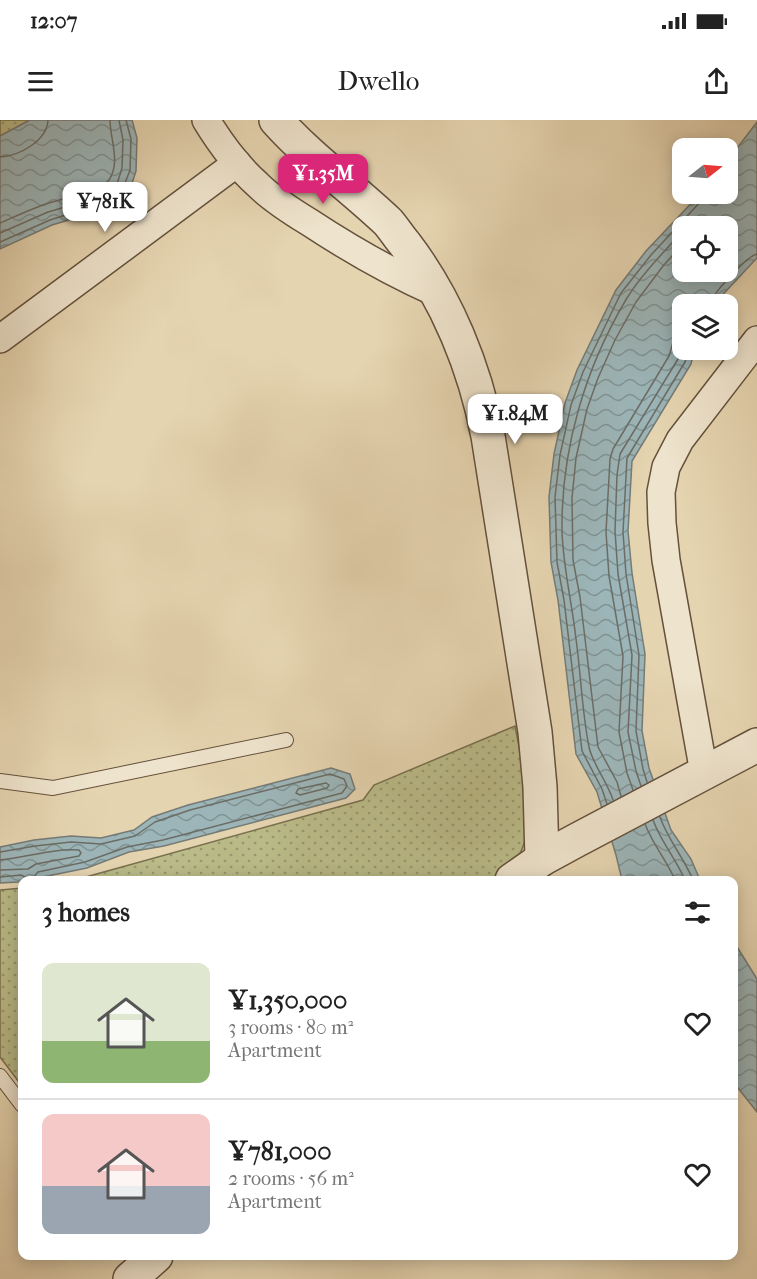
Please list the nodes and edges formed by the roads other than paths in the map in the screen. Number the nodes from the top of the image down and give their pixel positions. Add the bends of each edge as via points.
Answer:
1 (206, 120) edge
2 (276, 120) edge
3 (237, 164) junction
4 (437, 293) junction
5 (0, 339) edge
6 (757, 340) edge
7 (286, 740) dead end
8 (757, 745) edge
9 (700, 775) junction
10 (0, 781) edge
11 (542, 859) junction
12 (518, 876) edge
13 (0, 1076) edge
14 (18, 1099) edge

1 - 3 street
2 - 4 street via 298,145 389,224 424,269
3 - 4 street via 266,192 344,246
3 - 5 street
4 - 11 street via 473,374 488,436 535,732
6 - 9 street via 680,440 666,467 661,492 666,560
7 - 10 lane via 53,788
8 - 9 street
9 - 11 street
11 - 12 street
13 - 14 lane

